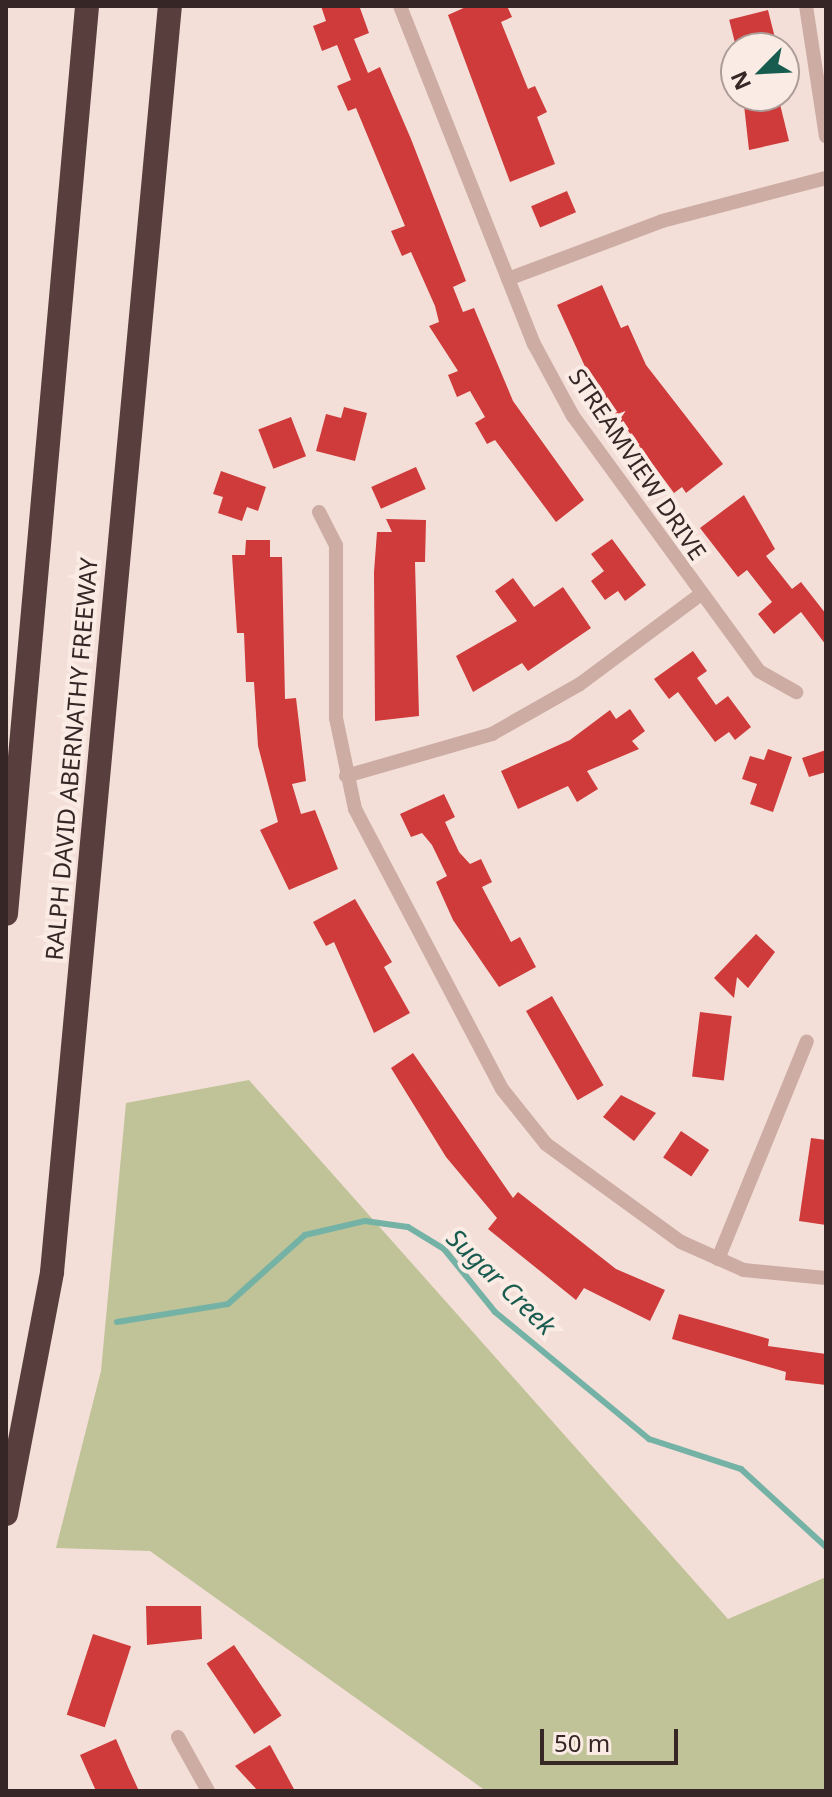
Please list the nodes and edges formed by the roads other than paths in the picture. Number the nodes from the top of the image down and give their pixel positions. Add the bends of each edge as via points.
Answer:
1 (87, 6) edge
2 (170, 6) edge
3 (400, 6) edge
4 (806, 6) edge
5 (826, 136) edge
6 (826, 178) edge
7 (508, 279) junction
8 (319, 512) dead end
9 (701, 594) junction
10 (796, 692) dead end
11 (346, 776) junction
12 (6, 914) edge
13 (807, 1041) dead end
14 (718, 1259) junction
15 (826, 1278) edge
16 (6, 1514) edge
17 (178, 1737) dead end
18 (208, 1791) edge

1 - 12 highway
2 - 16 highway, RALPH DAVID ABERNATHY FREEWAY via 52,1272
3 - 7 street, STREAMVIEW DRIVE
4 - 5 street
6 - 7 street via 662,221
7 - 9 street, STREAMVIEW DRIVE via 573,416
8 - 11 street via 336,545 336,718
9 - 10 street, STREAMVIEW DRIVE via 759,671
9 - 11 street via 580,684 492,734
11 - 14 street via 401,903 525,1120 585,1175
13 - 14 street
14 - 15 street via 776,1278
17 - 18 street

